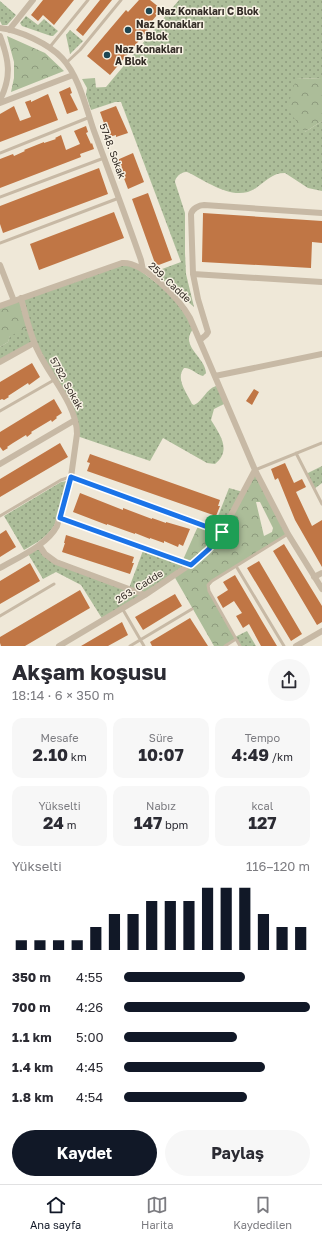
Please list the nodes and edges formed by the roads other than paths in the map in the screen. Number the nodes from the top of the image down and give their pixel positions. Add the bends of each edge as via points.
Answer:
1 (33, 0) edge
2 (88, 0) edge
3 (122, 0) edge
4 (0, 28) edge
5 (10, 30) junction
6 (0, 36) edge
7 (1, 43) edge
8 (49, 48) junction
9 (66, 63) junction
10 (73, 75) junction
11 (0, 102) edge
12 (90, 117) junction
13 (0, 153) edge
14 (104, 158) junction
15 (0, 197) edge
16 (119, 198) junction
17 (322, 213) edge
18 (0, 243) edge
19 (0, 265) edge
20 (143, 270) junction
21 (193, 274) junction
22 (322, 282) edge
23 (21, 298) junction
24 (14, 301) junction
25 (0, 306) edge
26 (200, 340) junction
27 (34, 343) junction
28 (322, 349) edge
29 (319, 355) edge
30 (0, 362) edge
31 (215, 376) junction
32 (54, 380) junction
33 (0, 411) edge
34 (75, 420) junction
35 (322, 443) edge
36 (296, 453) junction
37 (0, 464) edge
38 (255, 470) junction
39 (71, 477) junction
40 (322, 504) edge
41 (0, 516) edge
42 (60, 518) junction
43 (222, 532) junction
44 (288, 534) junction
45 (39, 545) junction
46 (191, 565) junction
47 (236, 566) junction
48 (0, 568) edge
49 (322, 572) edge
50 (314, 577) junction
51 (54, 584) dead end
52 (322, 589) edge
53 (145, 595) junction
54 (122, 608) junction
55 (192, 609) dead end
56 (0, 616) edge
57 (322, 631) edge
58 (236, 639) junction
59 (140, 640) junction
60 (63, 645) edge
61 (130, 646) edge
62 (144, 646) edge
63 (225, 646) edge
64 (240, 646) edge
65 (284, 646) edge
66 (296, 646) edge

1 - 5 street
2 - 8 lane
3 - 9 lane
4 - 5 street, 5748. Sokak
5 - 8 street, 5748. Sokak
6 - 7 street
7 - 11 street via 8,60 8,69 7,84
8 - 9 street, 5748. Sokak
9 - 10 street, 5748. Sokak
10 - 11 street
10 - 12 street, 5748. Sokak
12 - 13 lane
12 - 14 street, 5748. Sokak
14 - 15 lane
14 - 16 street, 5748. Sokak
16 - 18 lane
16 - 20 street, 5748. Sokak
17 - 21 street via 201,205 191,214
19 - 24 street
20 - 23 street, 259. Cadde via 130,263 122,263
20 - 26 street, 259. Cadde via 186,310
21 - 22 street
21 - 26 street via 208,332
23 - 24 street, 259. Cadde
23 - 27 street, 5782. Sokak
24 - 25 street, 259. Cadde
26 - 31 street, 259. Cadde
27 - 30 street
27 - 32 street, 5782. Sokak
28 - 29 street
29 - 31 street
31 - 38 street, 259. Cadde
32 - 33 lane
32 - 34 street, 5782. Sokak
34 - 37 street
34 - 39 street, 5782. Sokak via 77,434
35 - 36 lane
36 - 38 lane
36 - 40 lane
38 - 43 street, 263. Cadde
38 - 44 street, 259. Cadde
39 - 41 lane via 60,480
39 - 42 street, 5782. Sokak
39 - 43 street
42 - 45 street, 5782. Sokak via 54,533
42 - 46 lane
43 - 46 street, 263. Cadde via 209,549
44 - 47 lane
44 - 50 street, 259. Cadde
45 - 48 street, 5782. Sokak
45 - 53 street via 45,554 56,562
46 - 53 street, 263. Cadde
47 - 58 lane via 211,582 208,588
47 - 65 lane
49 - 50 street
50 - 52 street, 259. Cadde
51 - 56 lane
53 - 54 street, 263. Cadde
54 - 59 lane
54 - 60 street, 263. Cadde
55 - 59 lane
57 - 66 street
58 - 63 lane
58 - 64 lane
59 - 61 lane
59 - 62 lane

